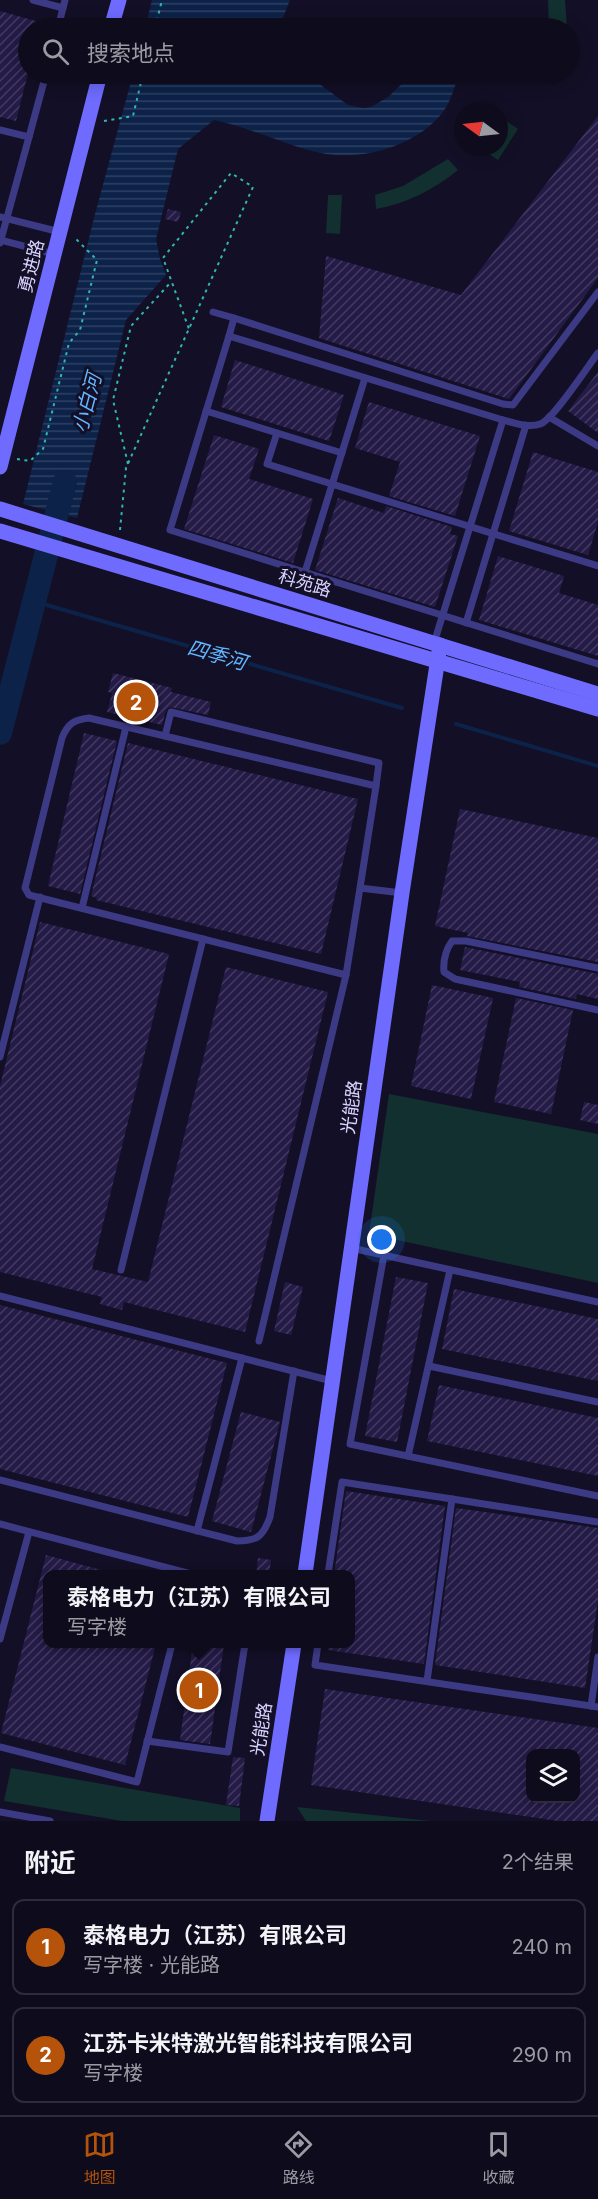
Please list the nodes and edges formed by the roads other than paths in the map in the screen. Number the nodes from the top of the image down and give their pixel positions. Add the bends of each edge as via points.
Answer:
1 (33, 0) edge
2 (118, 0) edge
3 (64, 4) edge
4 (114, 18) edge
5 (43, 84) edge
6 (97, 84) edge
7 (0, 130) edge
8 (29, 137) junction
9 (3, 217) edge
10 (60, 232) junction
11 (0, 241) edge
12 (54, 254) junction
13 (598, 292) edge
14 (213, 312) dead end
15 (234, 318) junction
16 (229, 336) junction
17 (598, 353) edge
18 (365, 378) junction
19 (206, 411) junction
20 (549, 417) junction
21 (503, 420) junction
22 (526, 425) junction
23 (277, 433) junction
24 (598, 446) edge
25 (342, 453) junction
26 (0, 467) edge
27 (332, 484) junction
28 (5, 511) edge
29 (470, 527) junction
30 (3, 532) edge
31 (493, 534) junction
32 (598, 566) edge
33 (305, 572) junction
34 (443, 616) junction
35 (466, 623) junction
36 (437, 650) junction
37 (598, 664) edge
38 (598, 694) edge
39 (598, 709) edge
40 (126, 727) junction
41 (165, 736) junction
42 (376, 786) junction
43 (360, 888) junction
44 (402, 893) junction
45 (40, 897) junction
46 (82, 908) junction
47 (203, 939) junction
48 (598, 968) edge
49 (346, 975) junction
50 (598, 1010) edge
51 (0, 1057) edge
52 (351, 1248) junction
53 (384, 1255) junction
54 (121, 1270) dead end
55 (450, 1270) junction
56 (0, 1296) edge
57 (598, 1302) edge
58 (260, 1341) dead end
59 (243, 1358) junction
60 (429, 1366) junction
61 (294, 1371) junction
62 (332, 1381) junction
63 (598, 1402) edge
64 (408, 1456) junction
65 (0, 1480) edge
66 (598, 1496) edge
67 (452, 1499) junction
68 (598, 1522) edge
69 (0, 1524) edge
70 (197, 1531) junction
71 (29, 1532) junction
72 (175, 1570) edge
73 (305, 1570) edge
74 (329, 1570) edge
75 (0, 1639) edge
76 (171, 1648) edge
77 (244, 1648) edge
78 (293, 1648) edge
79 (317, 1648) edge
80 (598, 1657) edge
81 (427, 1681) junction
82 (595, 1706) edge
83 (147, 1741) junction
84 (0, 1747) edge
85 (0, 1812) edge
86 (50, 1821) edge
87 (267, 1821) edge

1 - 3 lane
2 - 4 street
5 - 8 lane
6 - 10 street, 勇进路
7 - 8 lane
8 - 9 lane
9 - 10 lane
9 - 11 lane
10 - 12 street, 勇进路
11 - 12 lane
12 - 26 street, 勇进路
13 - 15 lane via 513,405
14 - 15 lane
15 - 16 lane
16 - 18 lane
16 - 19 lane
17 - 20 lane
18 - 21 lane
18 - 25 lane
19 - 23 lane
19 - 33 lane via 170,530
20 - 22 lane via 537,425
20 - 24 lane
21 - 22 lane
21 - 29 lane
22 - 31 lane
23 - 25 lane
23 - 27 lane via 267,464
25 - 27 lane
27 - 29 lane
27 - 33 lane
28 - 36 street, 科苑路
29 - 31 lane
29 - 34 lane
30 - 36 street, 科苑路
31 - 32 lane
31 - 35 lane
33 - 34 lane
34 - 35 lane
34 - 36 lane
35 - 37 lane
36 - 38 street, 科苑路
36 - 39 street, 科苑路
36 - 44 street, 光能路
40 - 41 lane
40 - 45 lane via 89,718 67,726 25,888 29,895
40 - 46 lane
41 - 42 lane
41 - 42 lane via 171,712 380,763
42 - 43 lane
43 - 44 lane
43 - 49 lane
44 - 52 street, 光能路
45 - 46 lane
45 - 51 lane
46 - 47 lane
47 - 49 lane
47 - 54 lane
48 - 50 lane via 466,941 452,941 444,961 444,972 455,979
49 - 58 lane
52 - 53 lane
52 - 62 street, 光能路
53 - 55 lane
53 - 64 lane via 350,1444
55 - 57 lane
55 - 60 lane
56 - 59 lane
59 - 61 lane
59 - 70 lane
60 - 63 lane
60 - 64 lane
61 - 62 lane
61 - 70 lane via 265,1531 249,1541
62 - 73 street, 光能路
64 - 66 lane
65 - 70 lane
67 - 68 lane
67 - 74 lane via 342,1482
67 - 81 lane
69 - 71 lane
71 - 72 lane
71 - 75 lane
76 - 83 lane
77 - 83 lane via 228,1752
78 - 87 street, 光能路
79 - 81 lane via 315,1665
80 - 82 lane
81 - 82 lane
83 - 84 lane via 136,1782
85 - 86 lane

